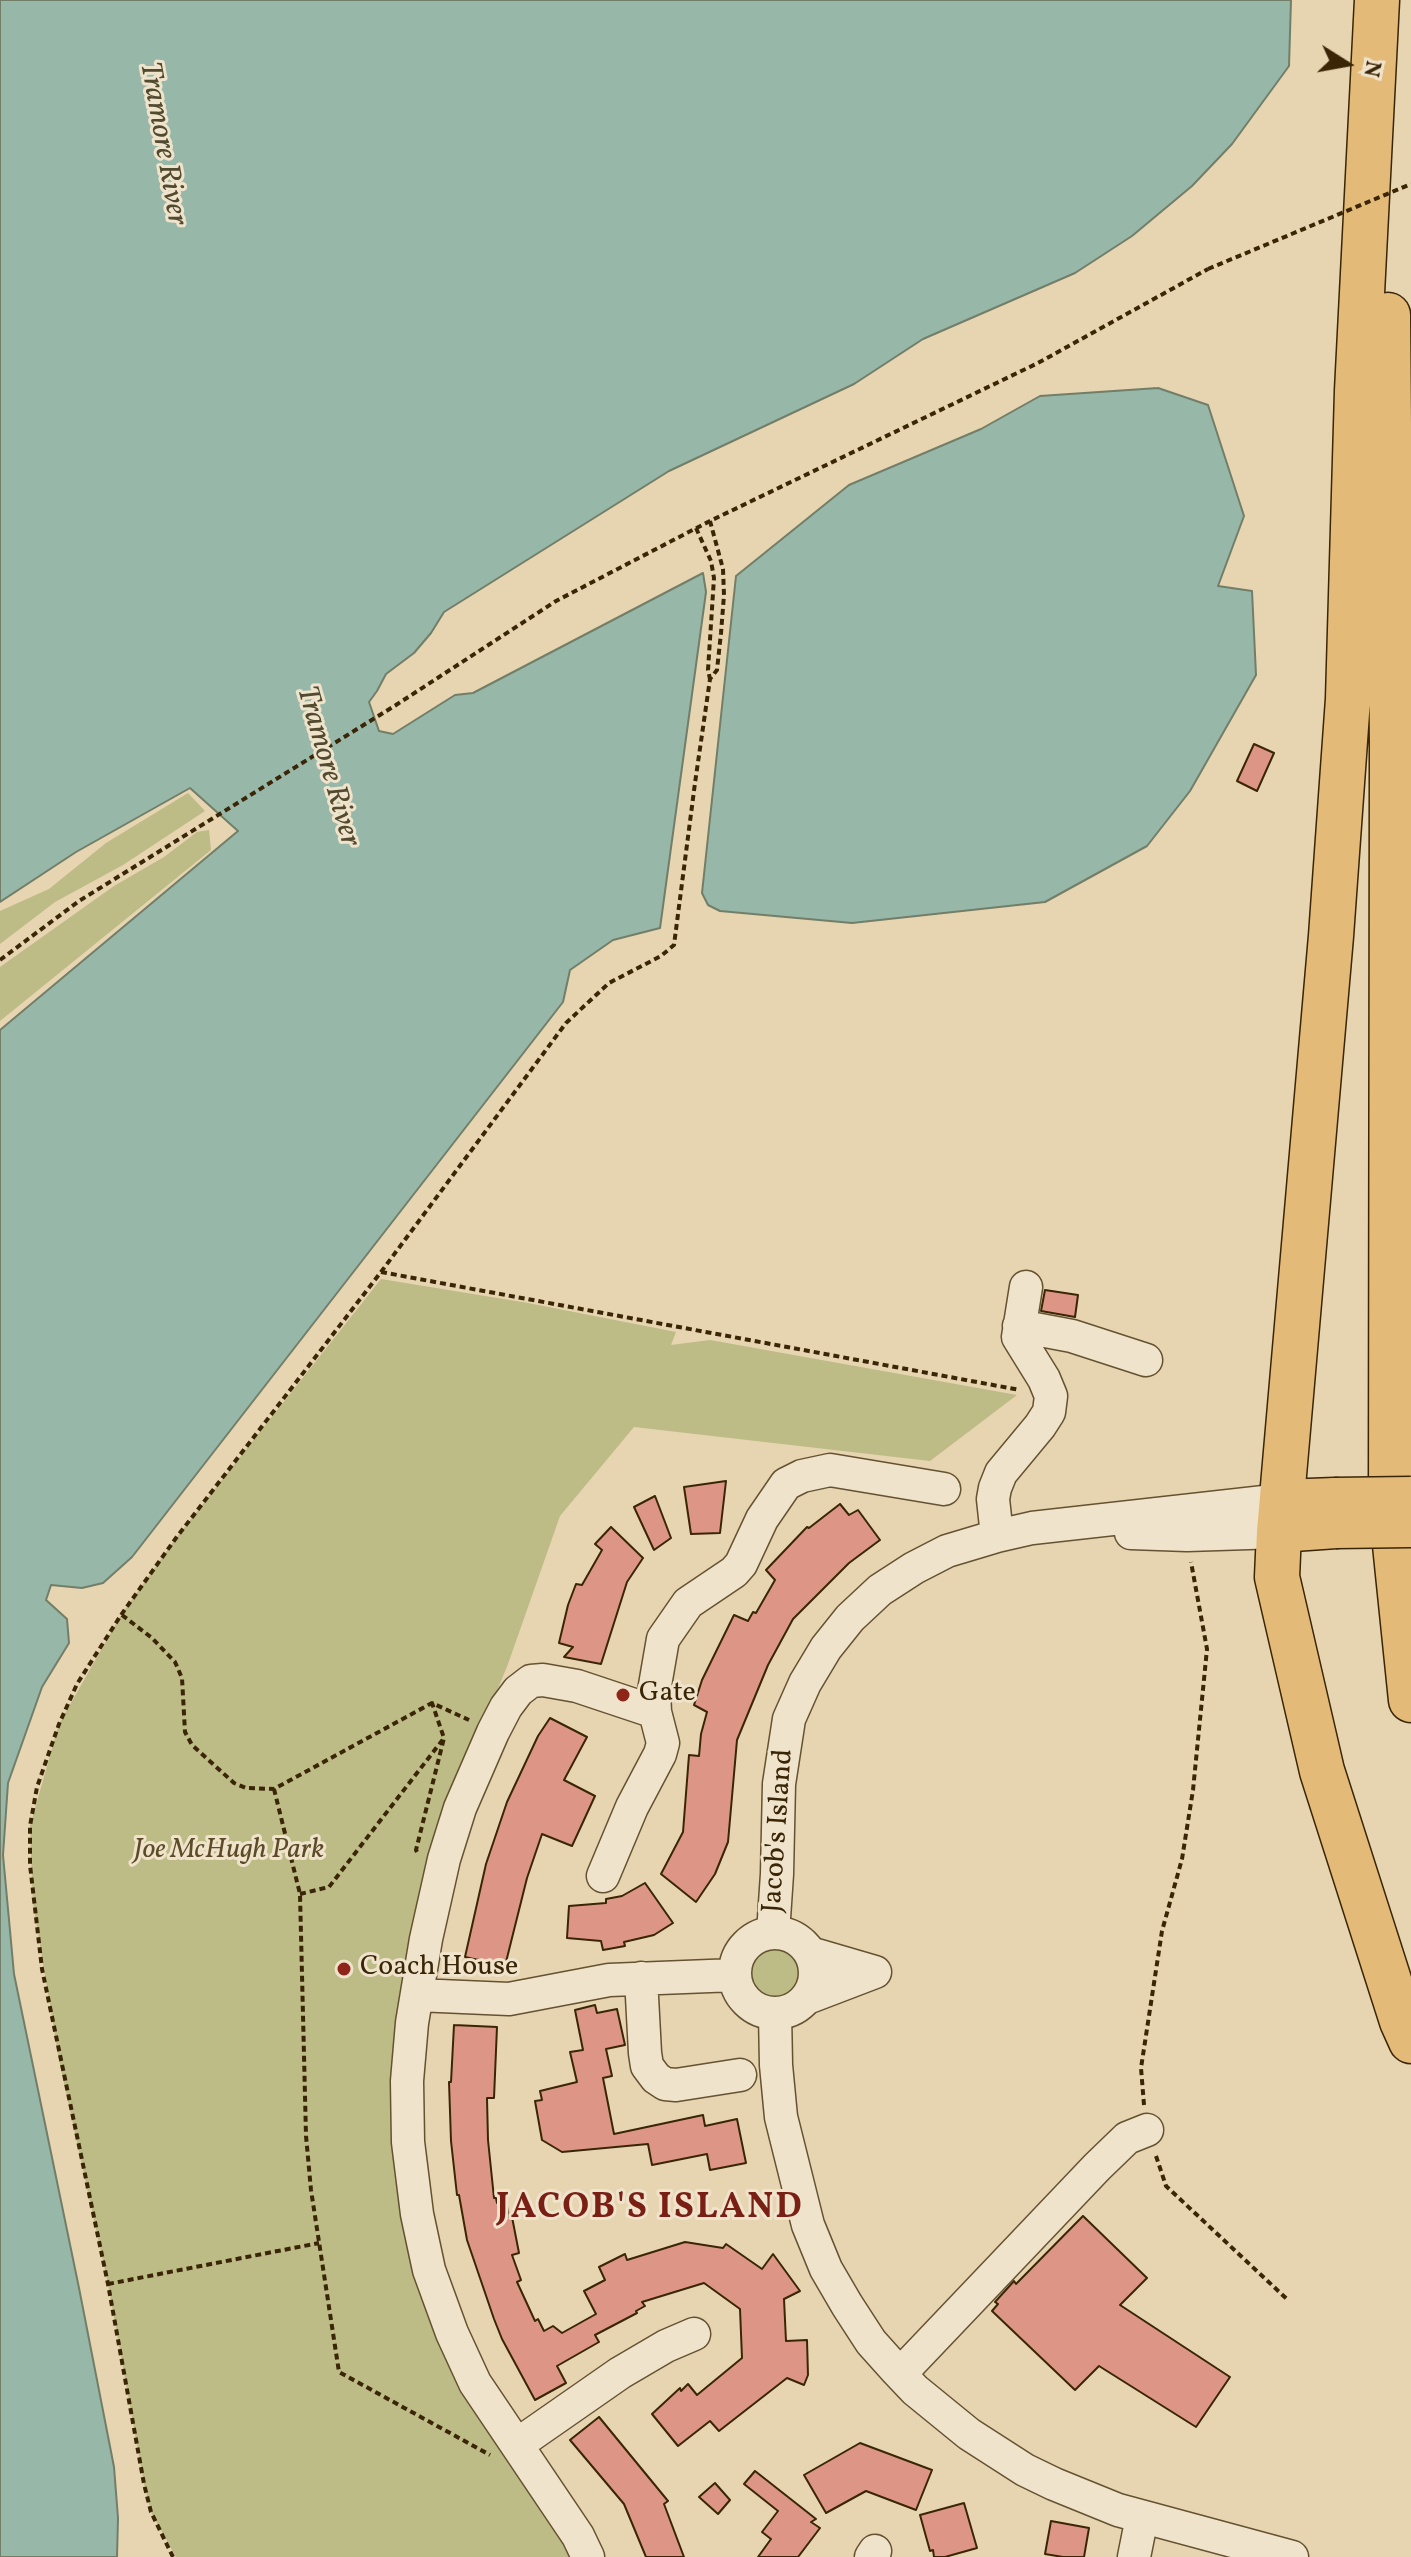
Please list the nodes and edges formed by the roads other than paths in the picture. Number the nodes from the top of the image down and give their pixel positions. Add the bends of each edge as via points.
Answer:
1 (1377, 0) edge
2 (1385, 0) edge
3 (1388, 251) junction
4 (1348, 699) junction
5 (1026, 1287) dead end
6 (1019, 1326) junction
7 (1146, 1360) dead end
8 (944, 1489) dead end
9 (1411, 1497) edge
10 (1335, 1513) junction
11 (1281, 1516) junction
12 (1411, 1527) edge
13 (1032, 1528) junction
14 (997, 1536) junction
15 (1411, 1700) edge
16 (655, 1712) junction
17 (603, 1876) dead end
18 (773, 1933) junction
19 (810, 1953) junction
20 (735, 1975) junction
21 (641, 1978) junction
22 (417, 1995) junction
23 (807, 1998) junction
24 (775, 2013) junction
25 (1411, 2041) edge
26 (740, 2075) dead end
27 (1147, 2130) road end
28 (694, 2334) dead end
29 (900, 2374) junction
30 (508, 2451) junction
31 (1142, 2517) junction
32 (588, 2557) edge
33 (1134, 2557) edge
34 (1292, 2557) edge

1 - 4 highway
2 - 3 highway
3 - 4 highway
3 - 15 highway via 1391,1506
4 - 11 highway
5 - 6 street
6 - 7 street via 1072,1336
6 - 14 street via 1018,1337 1051,1396 1049,1412 995,1488
8 - 16 street via 830,1470 786,1484 741,1564 688,1603 663,1639
9 - 10 main road, bridge
10 - 11 main road
10 - 12 main road, bridge
11 - 13 street, Jacob's Island
11 - 13 street, Jacob's Island via 1187,1535
11 - 25 highway via 1277,1577 1322,1771
13 - 14 street, Jacob's Island
14 - 18 street, Jacob's Island via 947,1551 880,1590 839,1632 805,1683 789,1719 783,1752
16 - 17 street via 662,1733 660,1754
16 - 22 street via 559,1682 531,1681 518,1691 493,1732 460,1808 438,1884
18 - 19 street via 793,1937
18 - 20 street via 748,1944
19 - 23 street via 815,1976
19 - 23 street via 875,1972
20 - 21 street
20 - 24 street via 743,1997
21 - 22 street via 509,1999
21 - 26 street via 645,2053 656,2078 676,2085
22 - 30 street via 407,2110 423,2249 452,2333
23 - 24 street via 787,2012
24 - 29 street via 781,2117 808,2225 847,2305
27 - 29 street via 1127,2138 1097,2167
28 - 30 street via 620,2373
29 - 31 street via 943,2415 1025,2470
30 - 32 street via 578,2536
31 - 33 street
31 - 34 street

